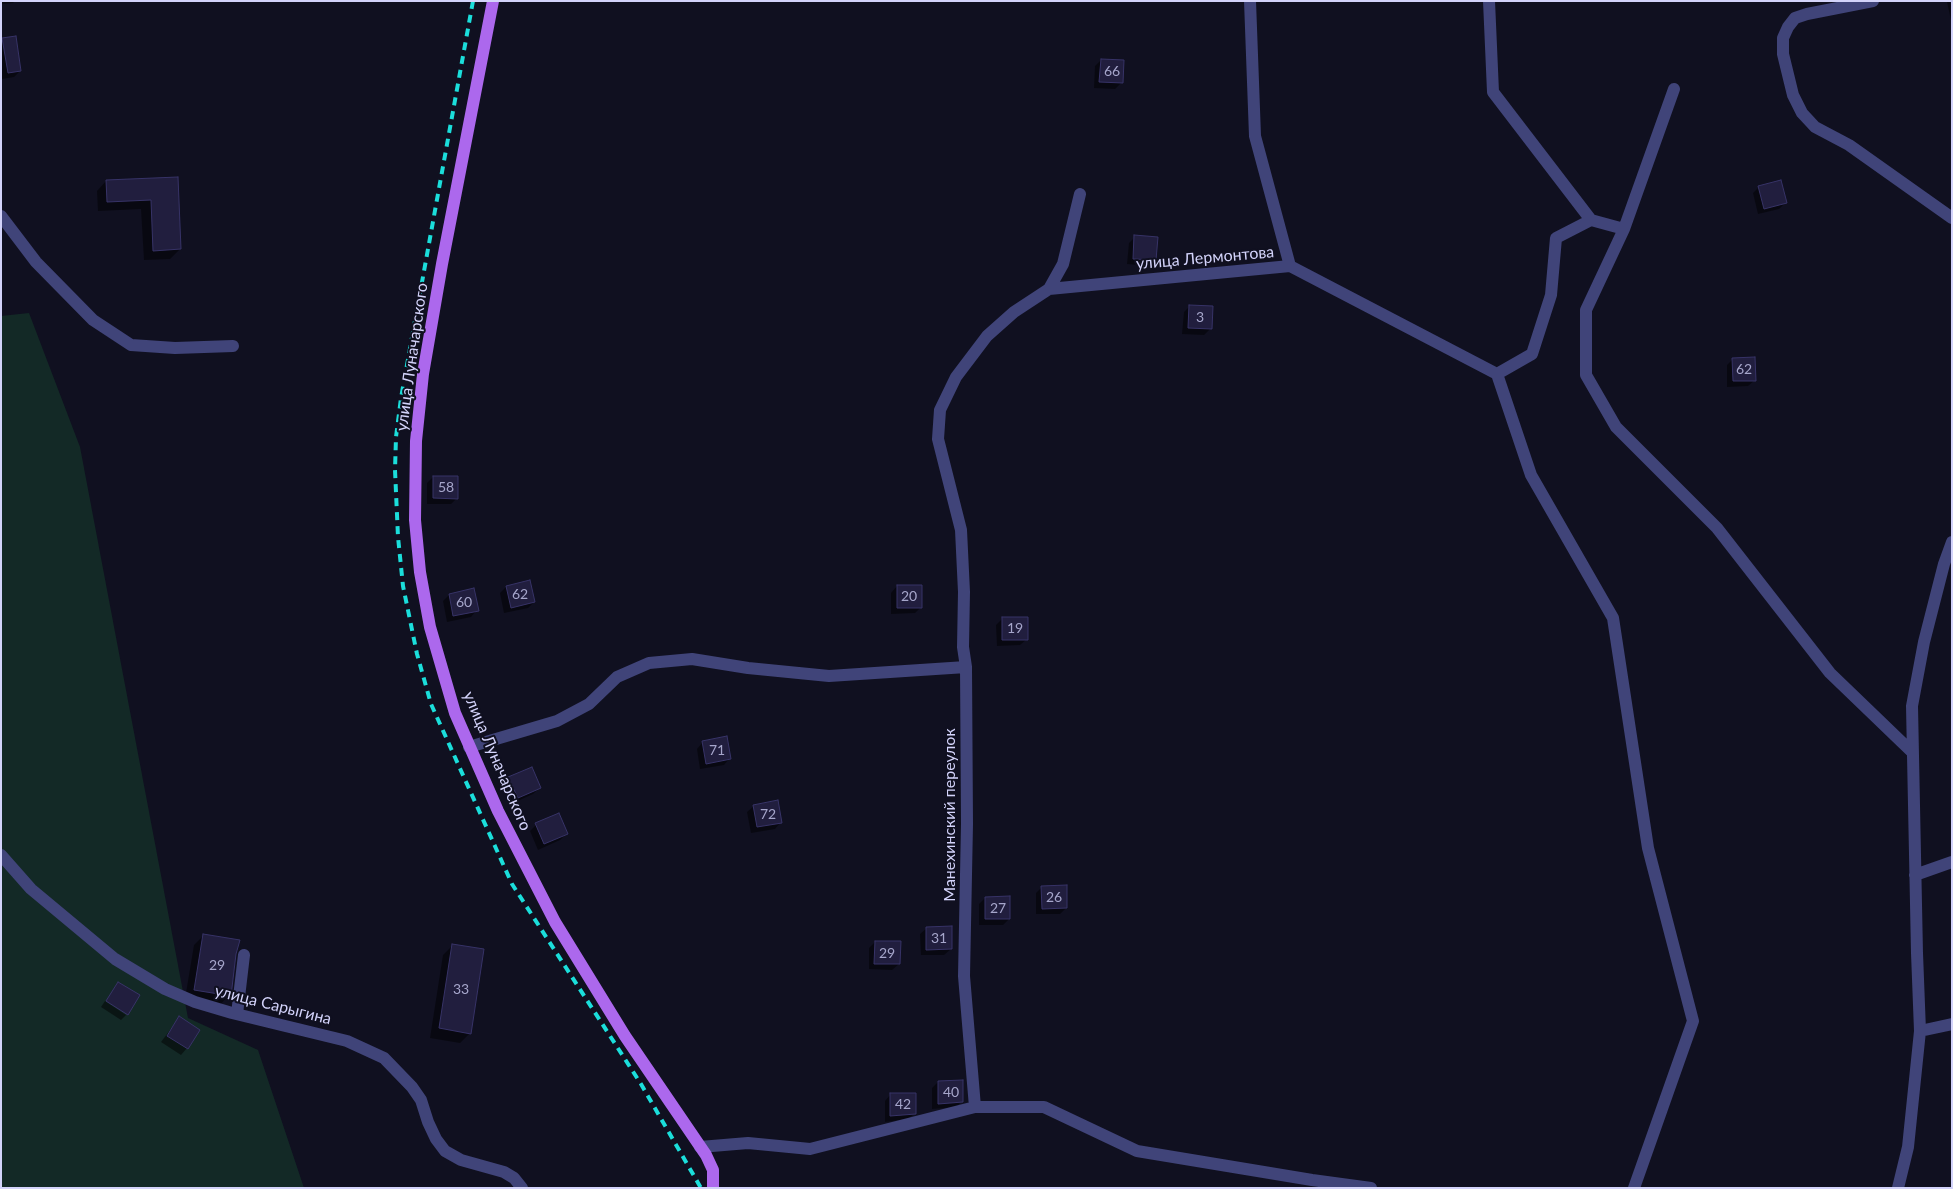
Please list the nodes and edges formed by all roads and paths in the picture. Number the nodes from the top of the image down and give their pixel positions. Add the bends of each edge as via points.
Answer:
1 (493, 1) edge
2 (1250, 1) edge
3 (1489, 1) edge
4 (1872, 1) edge
5 (1674, 89) dead end
6 (1080, 194) dead end
7 (1, 216) edge
8 (1952, 218) edge
9 (1591, 220) junction
10 (1624, 229) junction
11 (1290, 266) junction
12 (1048, 289) junction
13 (233, 346) dead end
14 (1497, 374) junction
15 (1952, 542) edge
16 (966, 667) junction
17 (469, 746) junction
18 (1912, 751) junction
19 (1, 855) edge
20 (1952, 862) edge
21 (1915, 875) junction
22 (244, 955) dead end
23 (237, 1014) junction
24 (1952, 1024) edge
25 (1920, 1031) junction
26 (976, 1107) junction
27 (700, 1148) junction
28 (522, 1188) edge
29 (714, 1188) edge
30 (1371, 1188) edge
31 (1634, 1188) edge
32 (1898, 1188) edge

1 - 17 main road, улица Луначарского via 440,274 423,374 416,441 415,520 420,572 430,627 455,713
2 - 11 street, улица Лермонтова via 1255,136
3 - 9 street via 1493,92
4 - 8 street via 1795,18 1783,38 1783,54 1793,96 1815,127 1850,145
5 - 10 street
6 - 12 street via 1063,264
7 - 13 street via 36,262 93,320 131,345 175,348
9 - 10 street
9 - 14 street via 1556,238 1551,295 1532,354
10 - 18 street via 1586,310 1586,375 1616,427 1717,528 1830,673
11 - 12 street, улица Лермонтова
11 - 14 street
12 - 16 street, Манехинский переулок via 1014,312 987,336 956,377 940,410 938,440 961,530
14 - 31 street via 1531,475 1612,618 1648,848 1694,1021
15 - 18 street via 1924,642 1912,706
16 - 17 street via 829,676 692,659 649,663 617,677 589,704 557,721
16 - 26 street, Манехинский переулок via 964,976
17 - 27 main road, улица Луначарского via 498,812 556,922 625,1036
18 - 21 street
19 - 23 street, улица Сарыгина via 32,888 115,959 165,989
20 - 21 street
21 - 25 street
22 - 23 street
23 - 28 street, улица Сарыгина via 347,1041 384,1058 421,1100 436,1139 445,1151 461,1160 504,1172
24 - 25 street
25 - 32 street via 1908,1147
26 - 27 street via 810,1149 748,1143
26 - 30 street via 1044,1107 1137,1151
27 - 29 main road, улица Луначарского via 713,1170

